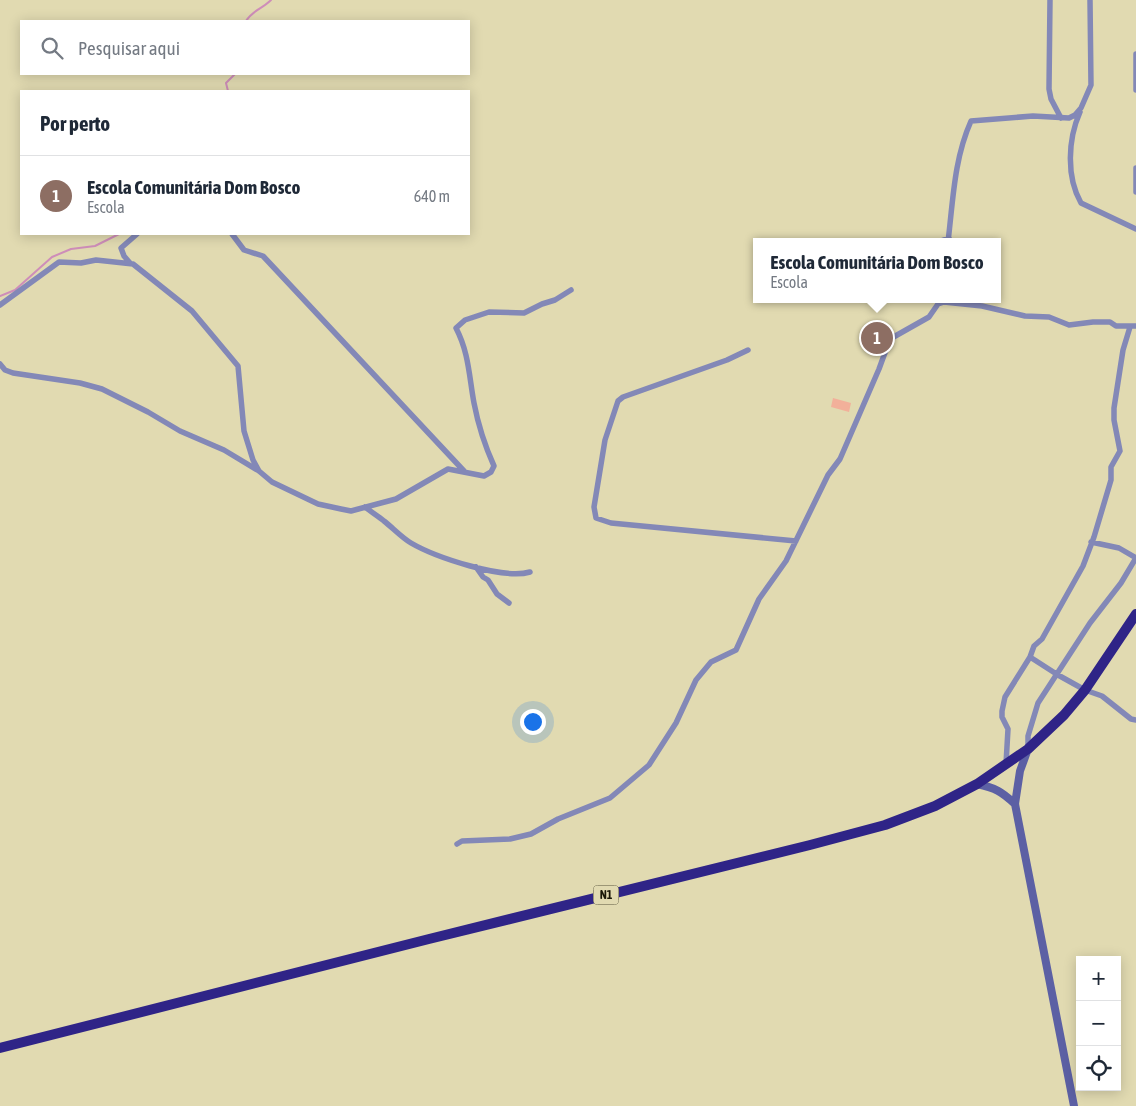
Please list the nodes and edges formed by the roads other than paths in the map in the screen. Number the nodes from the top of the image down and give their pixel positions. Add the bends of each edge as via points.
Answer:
1 (1050, 0) edge
2 (1090, 0) edge
3 (1136, 54) edge
4 (1136, 90) edge
5 (1081, 108) junction
6 (1061, 118) junction
7 (1136, 168) edge
8 (1136, 192) edge
9 (1136, 229) edge
10 (136, 235) edge
11 (233, 235) edge
12 (949, 238) edge
13 (130, 263) junction
14 (571, 290) dead end
15 (941, 303) edge
16 (966, 303) edge
17 (0, 305) edge
18 (1133, 327) edge
19 (748, 350) dead end
20 (0, 364) edge
21 (259, 471) junction
22 (464, 471) junction
23 (365, 508) junction
24 (796, 541) junction
25 (1091, 542) junction
26 (1136, 558) edge
27 (476, 567) junction
28 (530, 572) dead end
29 (509, 603) dead end
30 (1136, 614) edge
31 (1030, 657) junction
32 (1058, 675) junction
33 (1085, 690) junction
34 (1136, 720) edge
35 (1028, 749) junction
36 (1005, 766) junction
37 (976, 784) junction
38 (1015, 804) junction
39 (457, 844) dead end
40 (0, 1048) edge
41 (1074, 1106) edge

1 - 6 street via 1048,89
2 - 5 street via 1091,85
3 - 4 street
5 - 6 street via 1070,118
5 - 9 street via 1071,145 1076,195 1081,203
6 - 12 street via 1033,116 971,121 957,166
7 - 8 street
10 - 13 street via 121,248
11 - 22 street via 244,250 263,256
13 - 17 street via 96,260 59,262
13 - 21 street via 192,311 238,366 244,431
14 - 22 street via 524,313 489,312 465,320 456,328 468,360 474,404 494,466 484,476
15 - 24 street via 929,318 890,339 855,428
16 - 18 street via 1025,316 1048,317 1070,325 1110,322 1116,326
18 - 25 street via 1123,350 1114,408 1120,451 1111,467 1111,480
19 - 24 street via 618,401 605,440 594,507 596,518 611,523
20 - 21 street via 4,370 14,373 80,383 102,390 224,450
21 - 23 street via 272,482 318,504 351,511
22 - 23 street via 448,470 396,499
23 - 27 street via 424,550
24 - 39 street via 759,600 736,650 711,662 696,680 676,723 649,764 610,798 531,834
25 - 26 street via 1119,548
25 - 31 street via 1080,574
26 - 32 street
27 - 28 street via 515,574
27 - 29 street via 497,594
30 - 33 highway, N1
31 - 32 street
31 - 36 street via 1005,697 1002,711 1008,729
32 - 33 street
32 - 35 street via 1038,703 1028,736
33 - 34 street via 1102,696
33 - 35 highway, N1
35 - 36 highway, N1
35 - 38 main road via 1020,771
36 - 37 highway, N1
37 - 38 main road via 995,788
37 - 40 highway, N1 via 935,806 885,825
38 - 41 main road

